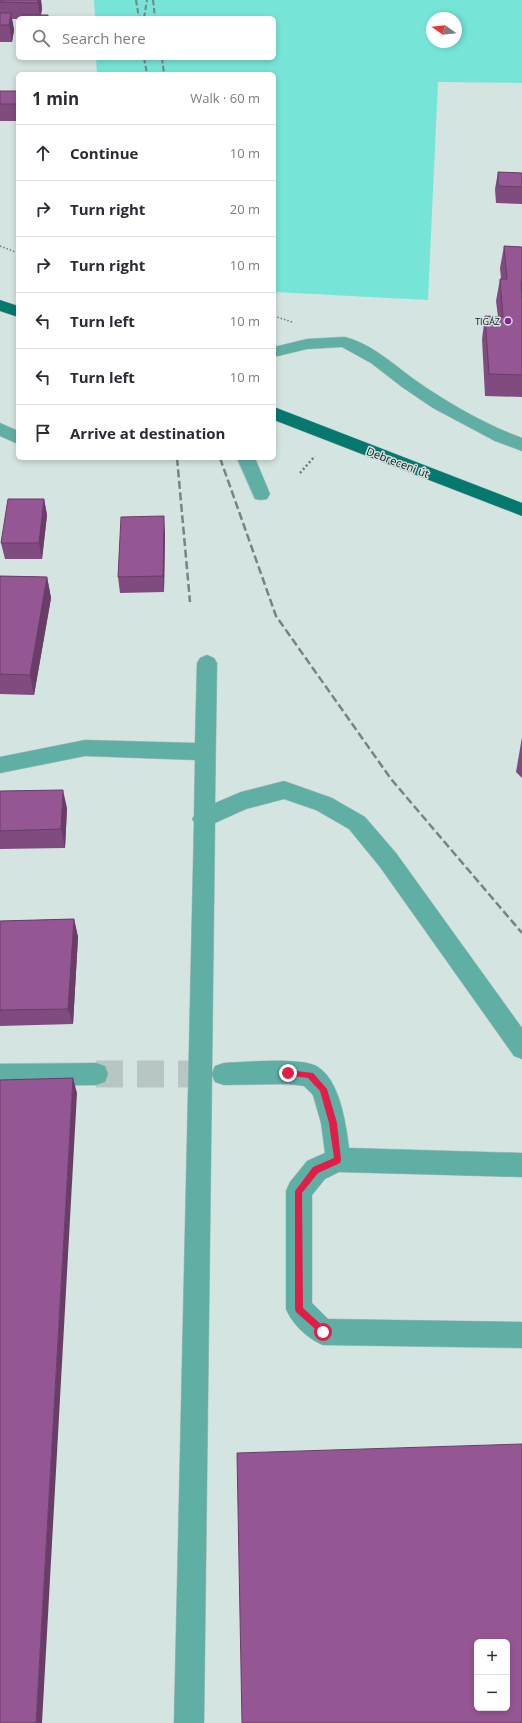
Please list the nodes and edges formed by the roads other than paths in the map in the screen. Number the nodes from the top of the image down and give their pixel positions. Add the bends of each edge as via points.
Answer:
1 (0, 305) edge
2 (16, 311) edge
3 (276, 352) edge
4 (276, 414) edge
5 (0, 429) edge
6 (16, 437) edge
7 (522, 445) edge
8 (247, 460) edge
9 (261, 494) dead end
10 (522, 510) edge
11 (207, 663) dead end
12 (205, 752) junction
13 (0, 765) edge
14 (203, 819) junction
15 (522, 1048) edge
16 (96, 1074) tunnel mouth
17 (224, 1074) tunnel mouth
18 (0, 1075) edge
19 (338, 1160) junction
20 (522, 1165) edge
21 (522, 1335) edge
22 (189, 1723) edge

1 - 2 main road
3 - 7 street via 307,344 345,342 378,359 440,404 501,437
4 - 10 main road, Debreceni út
5 - 6 street
8 - 9 street
11 - 12 street
12 - 13 street via 85,748
12 - 14 street
14 - 15 street via 242,801 284,790 324,804 358,824 388,860
14 - 22 street
16 - 18 street
17 - 19 street via 310,1075 323,1089 333,1123
19 - 20 street
19 - 21 street via 316,1170 299,1191 299,1309 323,1332

